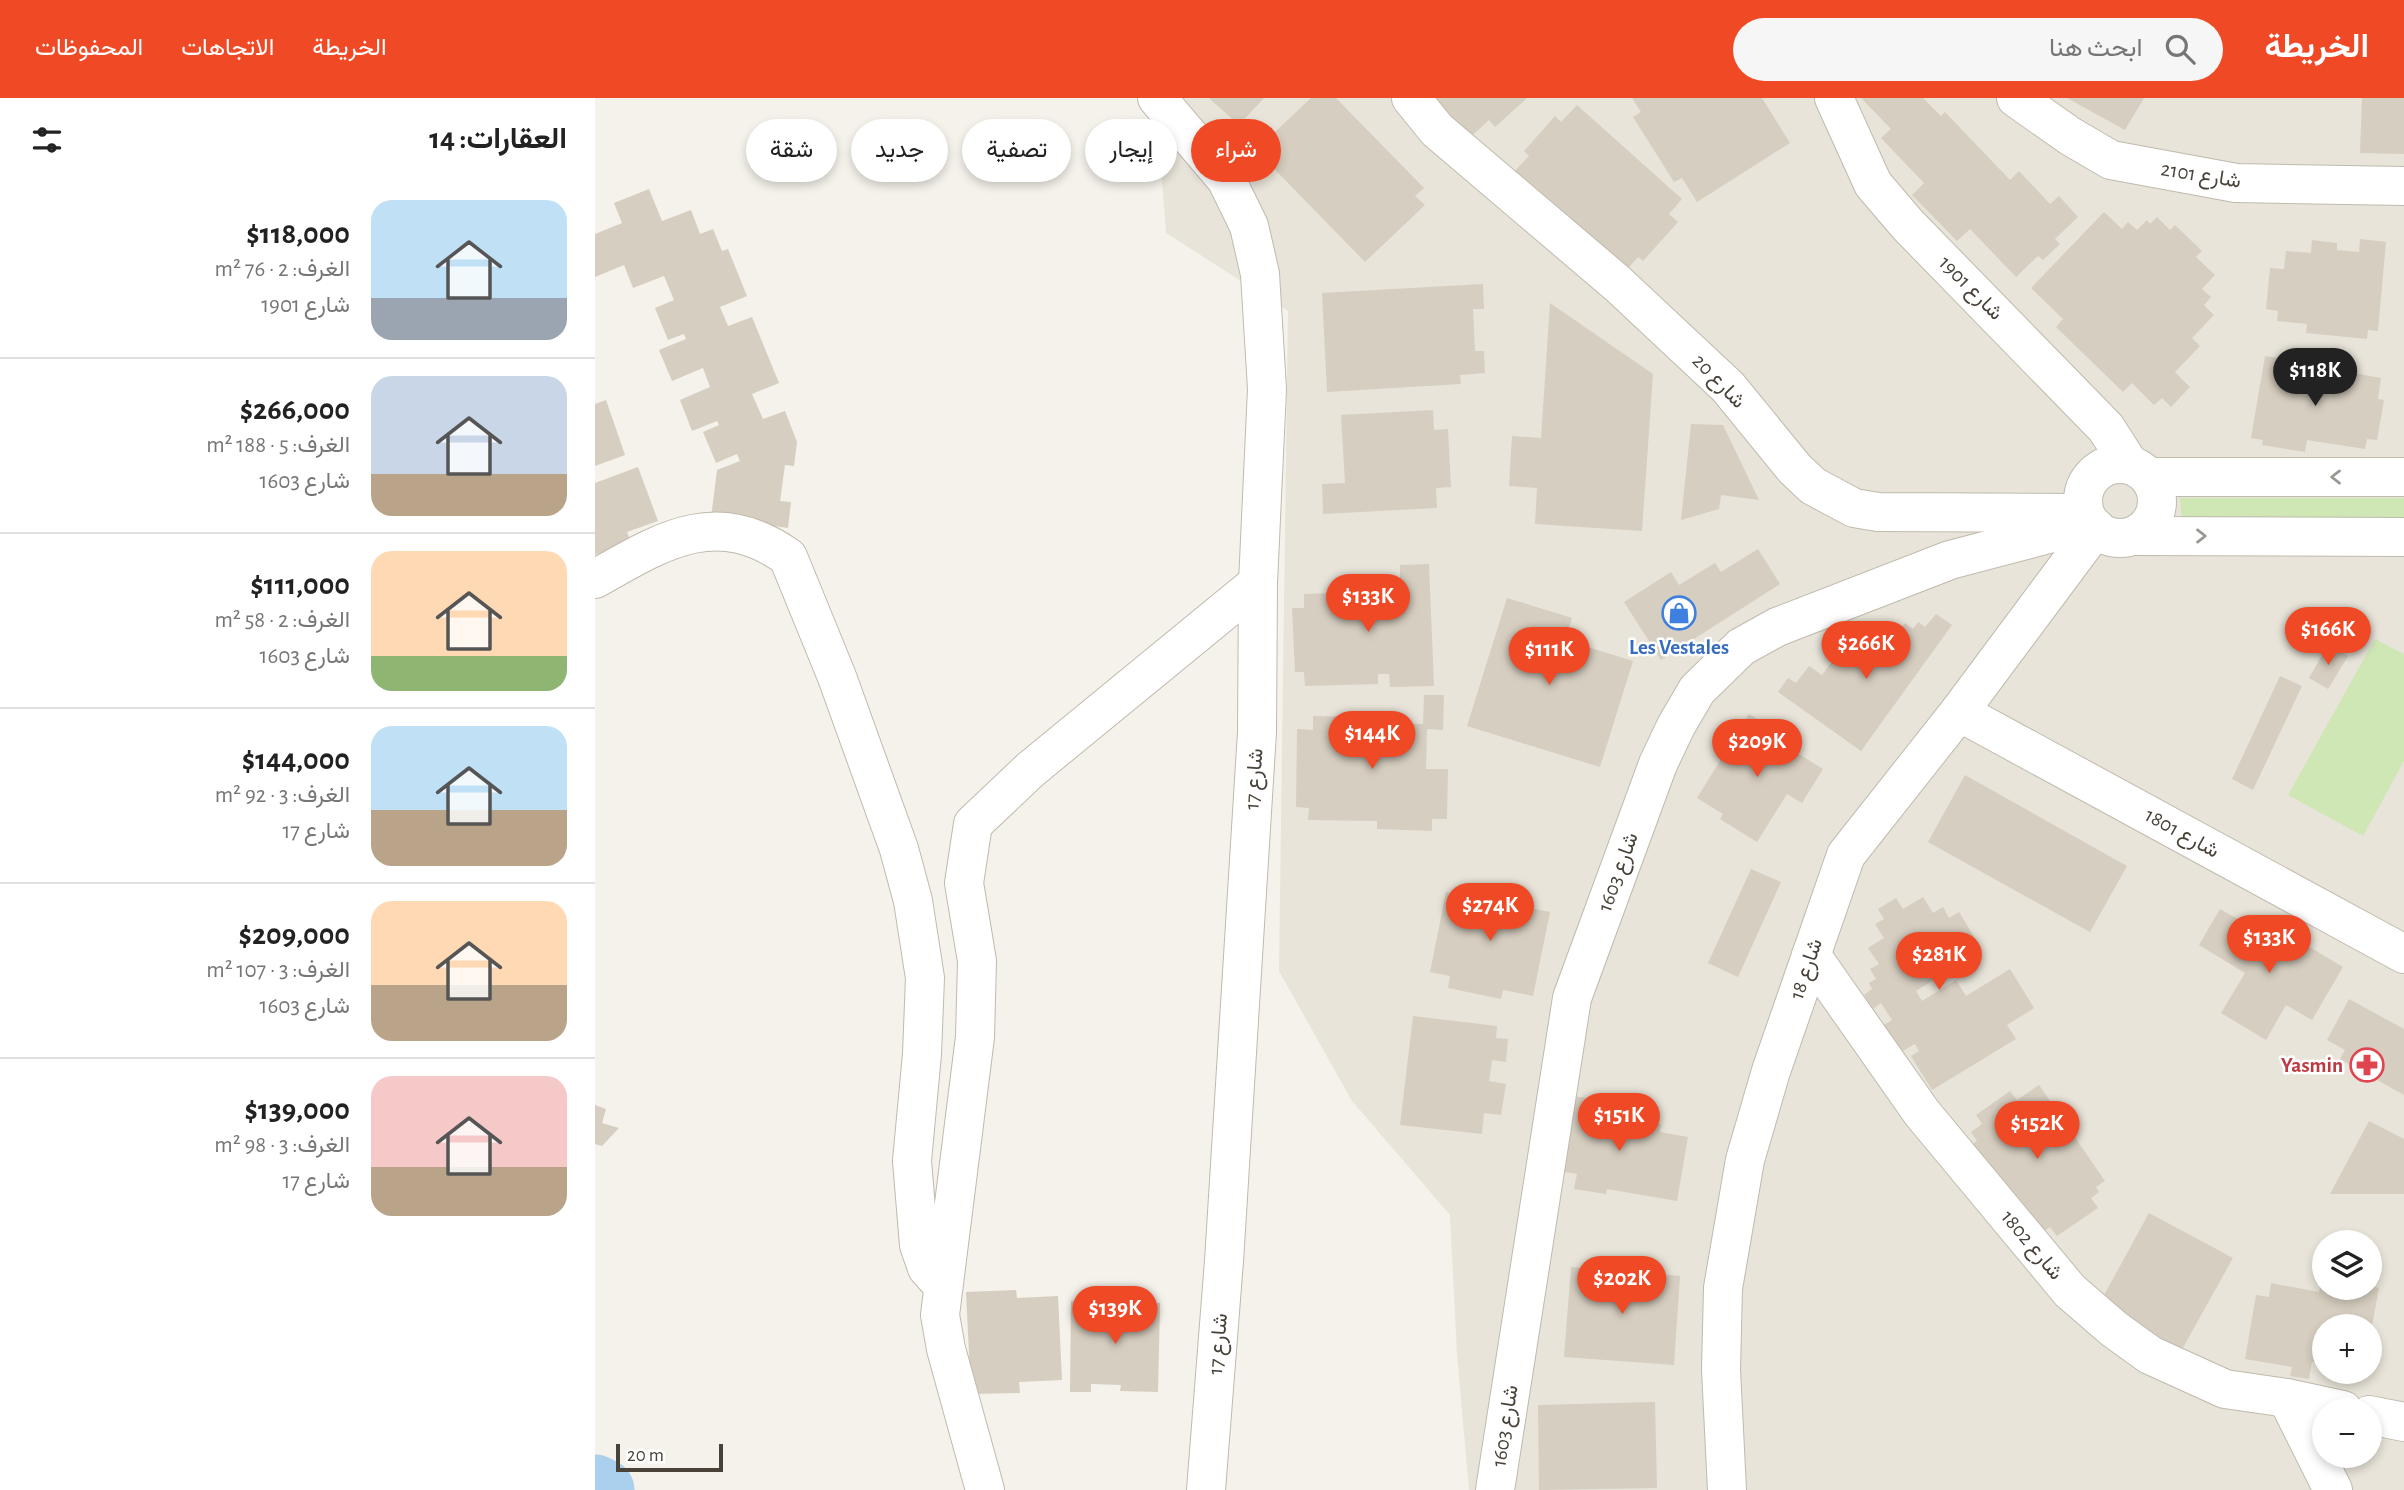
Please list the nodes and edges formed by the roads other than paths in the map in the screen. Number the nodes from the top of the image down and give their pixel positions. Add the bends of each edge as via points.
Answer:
1 (1157, 98) edge
2 (1411, 98) edge
3 (1834, 98) edge
4 (2017, 98) edge
5 (2404, 186) edge
6 (2139, 471) junction
7 (2404, 478) edge
8 (2101, 525) junction
9 (2404, 537) edge
10 (595, 579) edge
11 (1258, 583) junction
12 (1959, 712) junction
13 (2404, 954) edge
14 (1811, 955) junction
15 (943, 1286) junction
16 (2287, 1398) junction
17 (2312, 1403) edge
18 (2382, 1418) edge
19 (2404, 1422) edge
20 (985, 1490) edge
21 (1206, 1490) edge
22 (1495, 1490) edge
23 (1727, 1490) edge
24 (2333, 1490) edge

1 - 11 street, شارع 17 via 1226,179 1249,226 1260,274 1267,389
2 - 8 street, شارع 20 via 1437,130 1618,284 1728,387 1795,469 1829,496 1854,508 1878,512
3 - 6 street, شارع 1901 via 1873,184 2106,428
4 - 5 street, شارع 2101 via 2111,160 2236,183
7 -> 6 street
6 - 8 street via 2116,464 2105,467 2087,484 2084,495
6 - 8 street via 2155,487 2156,510 2151,521 2143,530
8 -> 9 street
8 - 12 street, شارع 18
8 - 22 street, شارع 1603 via 1950,560 1777,627 1741,647 1690,702 1658,764 1572,998
10 - 15 street via 677,536 703,531 746,535 788,557 837,677 913,901 925,978 912,1161 919,1245 927,1268
11 - 15 street via 1030,770 973,824 964,883 977,961 975,1037
11 - 21 street, شارع 17 via 1257,732
12 - 13 street, شارع 1801
12 - 14 street, شارع 18 via 1846,855
14 - 16 street, شارع 1802 via 1922,1113 2070,1291 2150,1356 2225,1389
14 - 23 street, شارع 18 via 1745,1160 1723,1288 1721,1370
15 - 20 street via 940,1315 946,1349
16 - 17 street, شارع 1802
16 - 24 street
18 - 19 street

